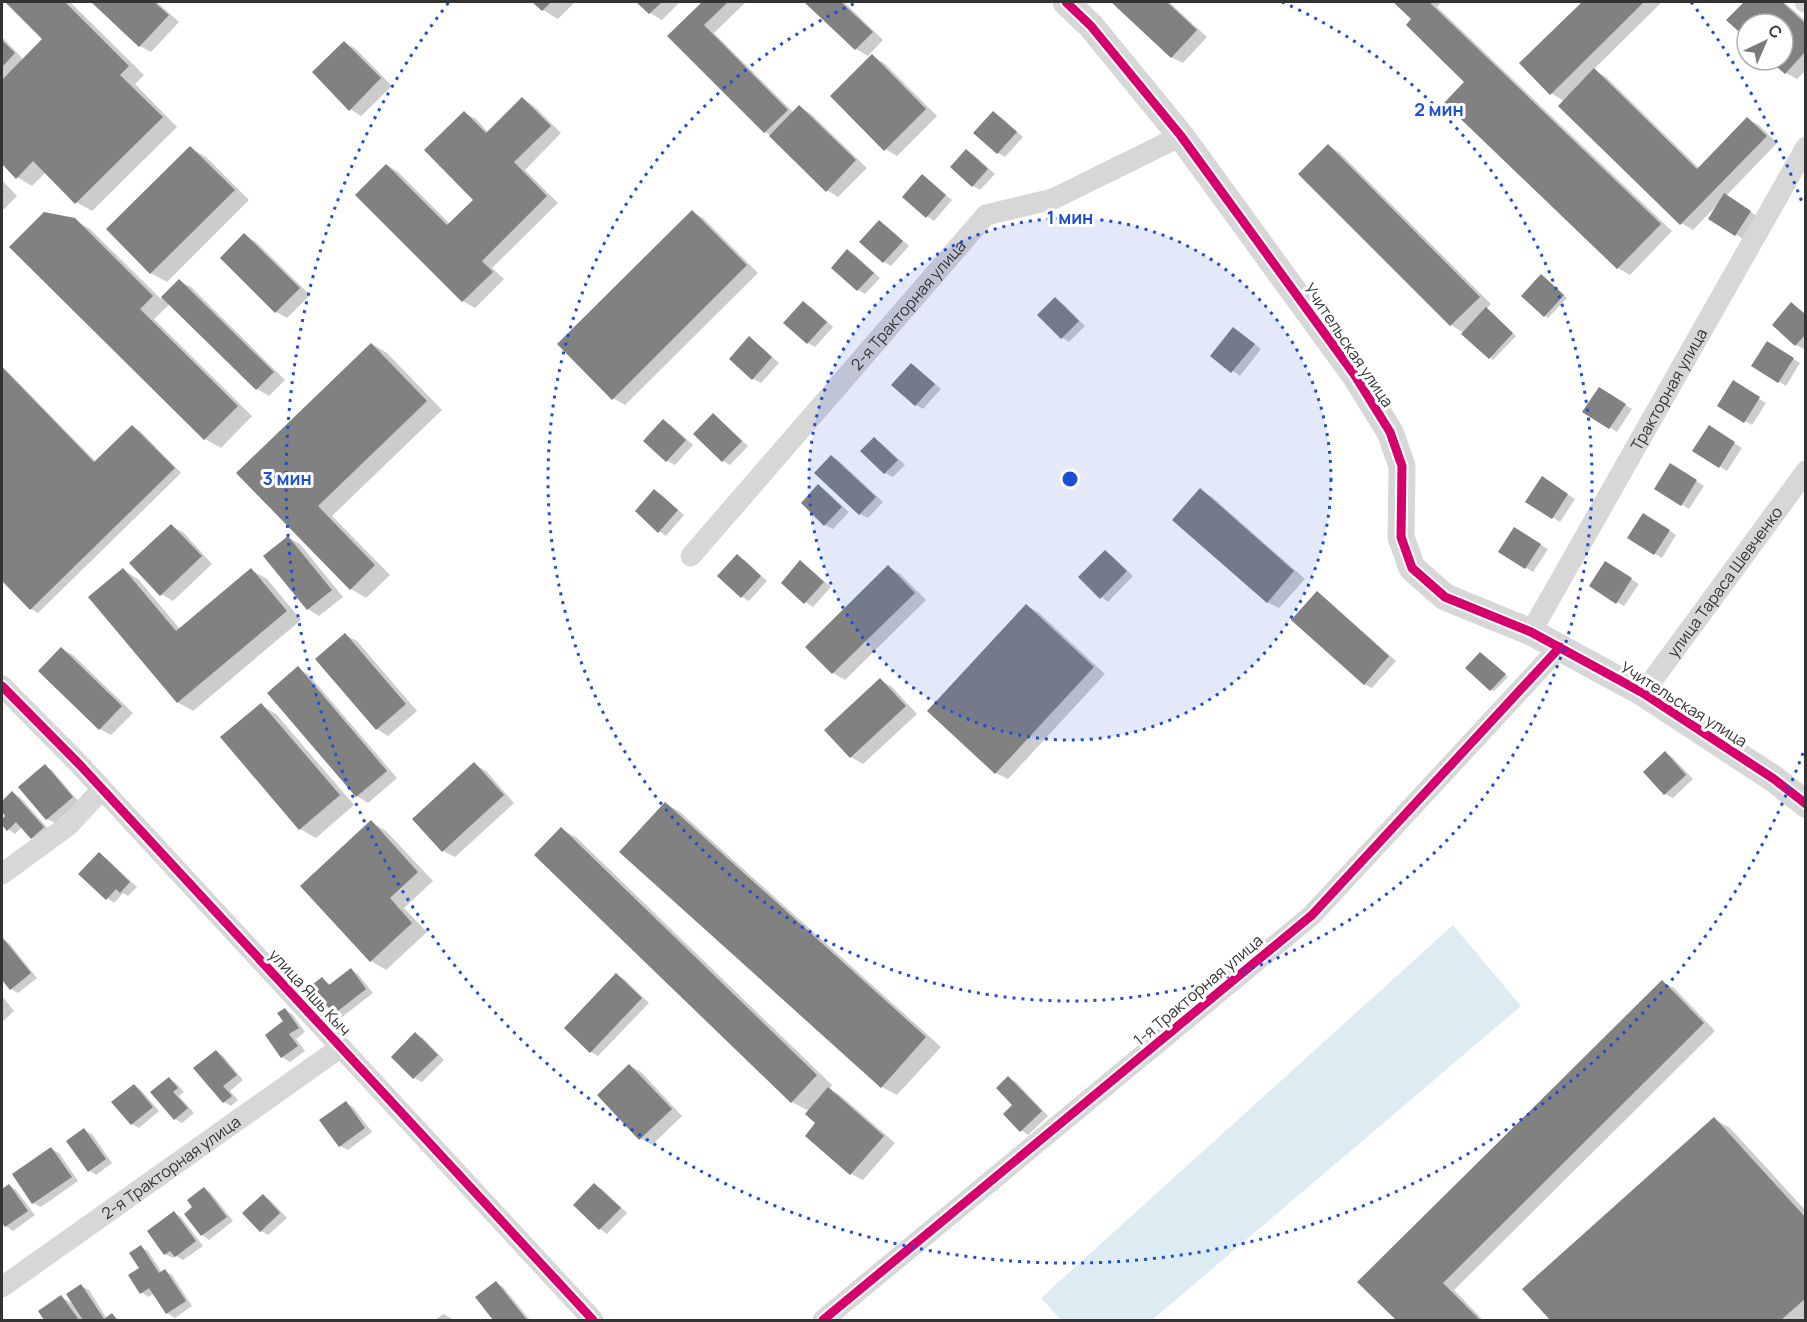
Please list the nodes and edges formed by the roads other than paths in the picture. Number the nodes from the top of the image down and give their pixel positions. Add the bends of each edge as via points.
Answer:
1 (1066, 2) edge
2 (1180, 136) junction
3 (1806, 147) edge
4 (1806, 471) edge
5 (691, 556) dead end
6 (1531, 632) junction
7 (1560, 647) junction
8 (2, 687) edge
9 (1643, 693) junction
10 (102, 789) junction
11 (1806, 804) edge
12 (2, 874) edge
13 (341, 1047) junction
14 (2, 1287) edge
15 (593, 1320) edge
16 (823, 1320) edge

1 - 2 street, Учительская улица via 1091,26
2 - 5 street, 2-я Тракторная улица via 1053,198 986,215
2 - 6 street, Учительская улица via 1354,374 1389,432 1402,466 1401,537 1412,568 1445,597
3 - 6 street, Тракторная улица
4 - 9 street, улица Тараса Шевченко
6 - 7 street, Учительская улица
7 - 9 street, Учительская улица
7 - 16 street, 1-я Тракторная улица via 1312,915
8 - 10 street, улица Яшь Кыч
9 - 11 street, Учительская улица
10 - 12 street via 69,825
10 - 13 street, улица Яшь Кыч
13 - 14 street, 2-я Тракторная улица
13 - 15 street, улица Яшь Кыч

